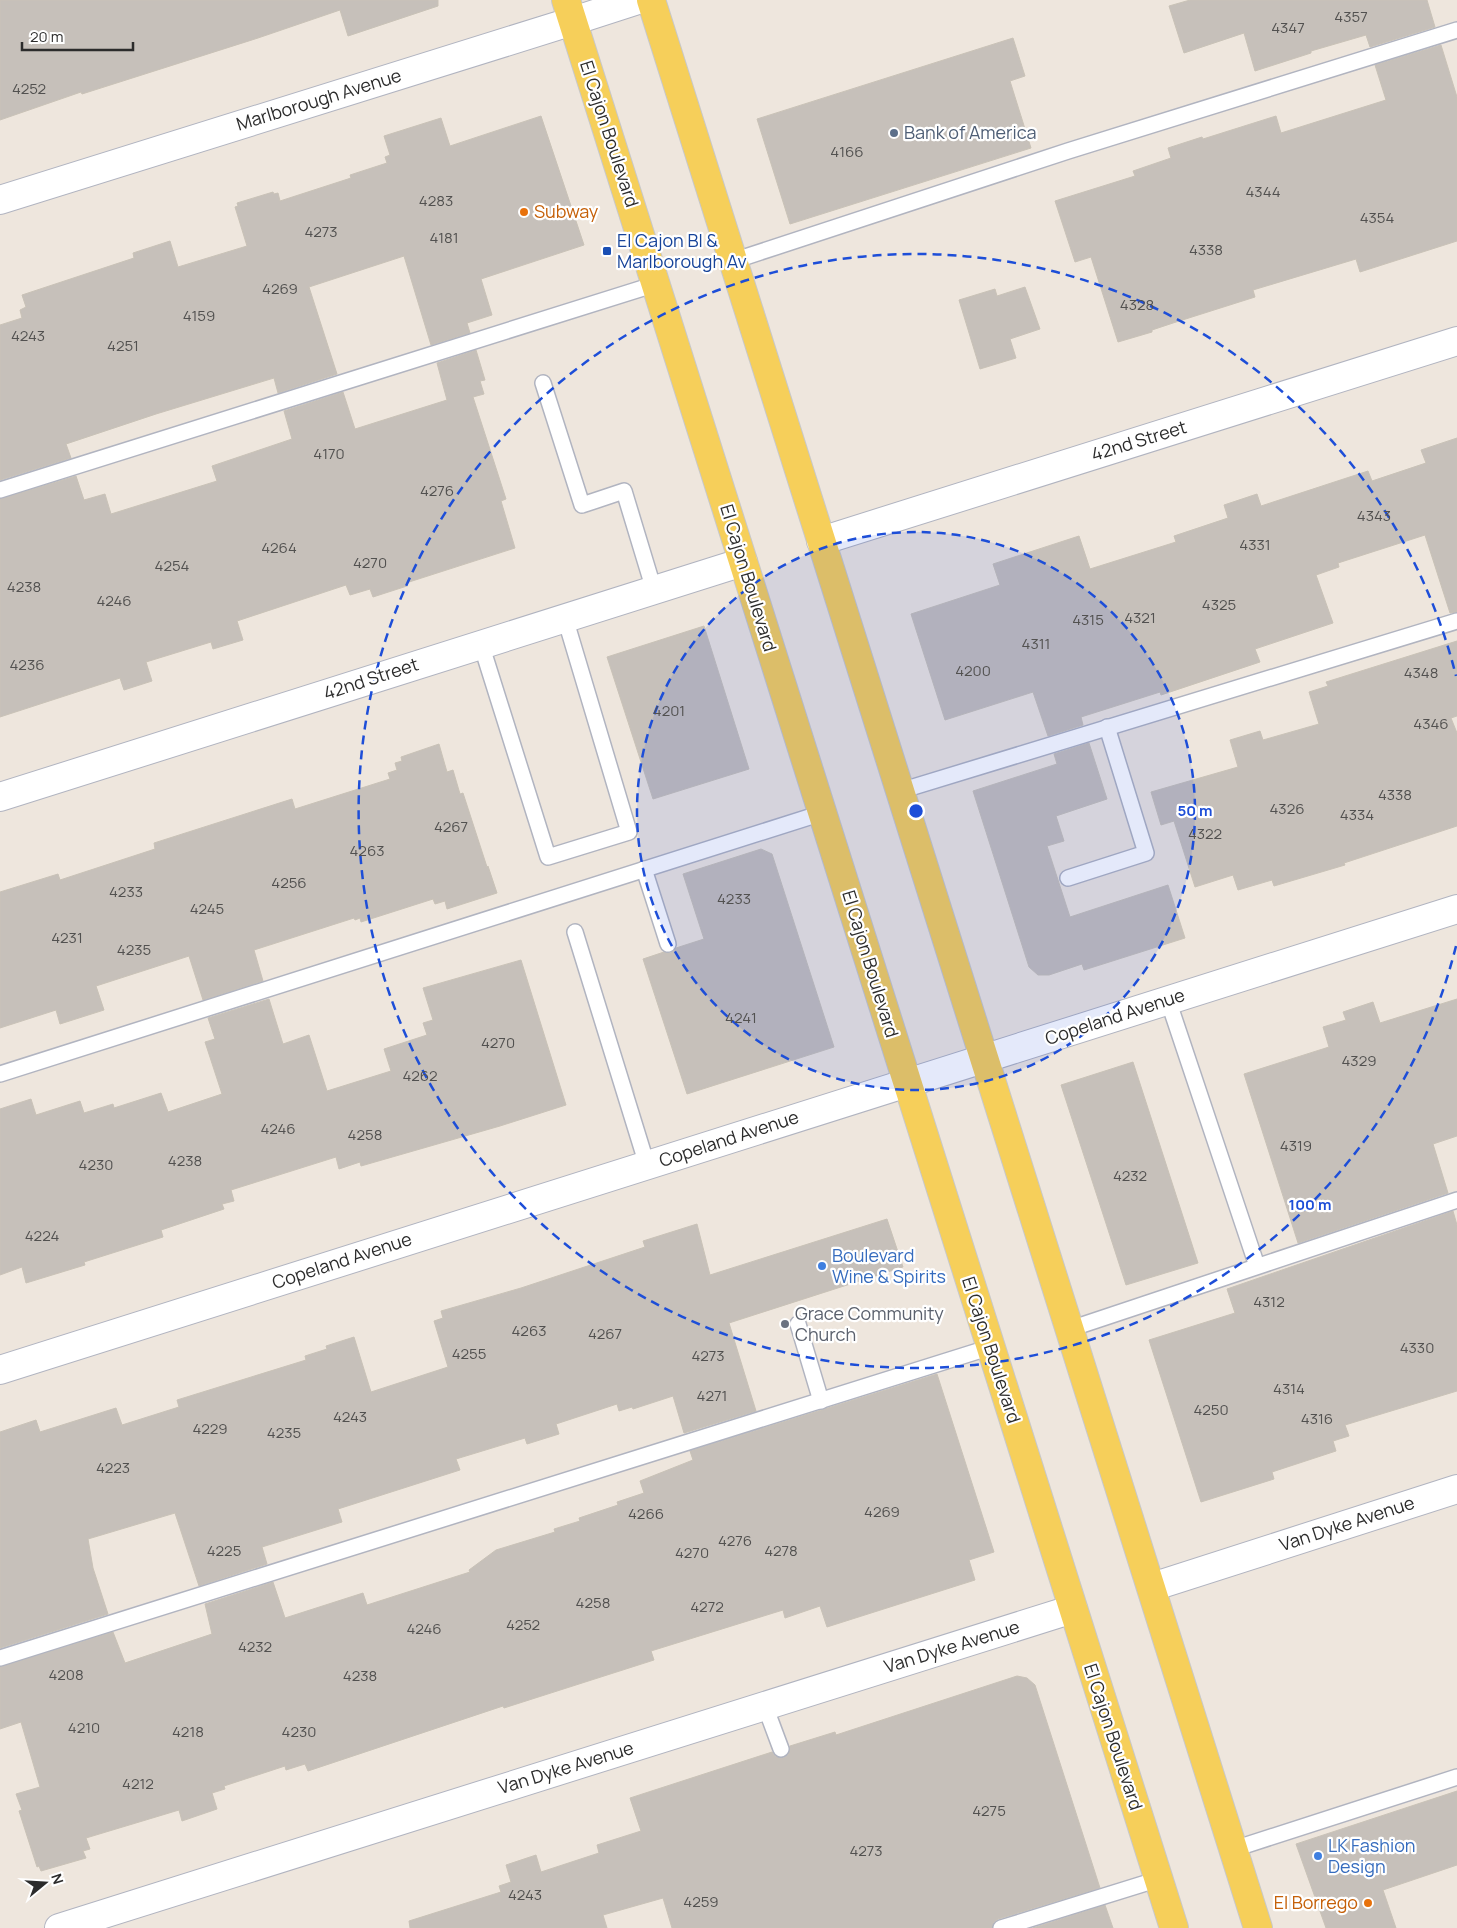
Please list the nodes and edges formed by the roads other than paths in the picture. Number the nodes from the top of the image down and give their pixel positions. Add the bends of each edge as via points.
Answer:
1 (638, 0) edge
2 (651, 0) edge
3 (570, 10) edge
4 (1457, 30) edge
5 (0, 200) edge
6 (733, 261) junction
7 (656, 284) junction
8 (1457, 341) edge
9 (543, 383) dead end
10 (0, 490) edge
11 (821, 541) junction
12 (743, 562) junction
13 (654, 590) junction
14 (565, 618) junction
15 (1457, 621) edge
16 (481, 644) junction
17 (1107, 727) junction
18 (900, 790) junction
19 (0, 797) edge
20 (822, 812) junction
21 (644, 869) junction
22 (1068, 878) dead end
23 (1457, 909) edge
24 (575, 932) dead end
25 (668, 944) dead end
26 (1168, 1000) junction
27 (984, 1058) junction
28 (0, 1074) edge
29 (907, 1083) junction
30 (647, 1165) junction
31 (1457, 1200) edge
32 (1257, 1266) junction
33 (798, 1324) dead end
34 (1070, 1329) junction
35 (990, 1347) junction
36 (0, 1370) edge
37 (821, 1401) junction
38 (1457, 1489) edge
39 (1152, 1587) junction
40 (1073, 1609) junction
41 (0, 1658) edge
42 (765, 1706) junction
43 (781, 1749) dead end
44 (1457, 1777) edge
45 (1234, 1849) junction
46 (1159, 1879) junction
47 (59, 1928) edge
48 (1001, 1928) edge
49 (1174, 1928) edge
50 (1258, 1928) edge

1 - 3 street, Marlborough Avenue
2 - 6 main road
3 - 5 street, Marlborough Avenue
3 - 7 main road, El Cajon Boulevard
4 - 6 lane via 1068,151
6 - 11 main road
7 - 10 lane
7 - 12 main road, El Cajon Boulevard
8 - 11 street, 42nd Street
9 - 13 lane via 582,505 624,492
11 - 18 main road
12 - 13 street, 42nd Street
12 - 20 main road, El Cajon Boulevard
13 - 14 street, 42nd Street
14 - 16 street, 42nd Street
14 - 16 lane via 629,832 548,857
15 - 17 lane
16 - 19 street, 42nd Street
17 - 18 lane
17 - 22 lane via 1146,853
18 - 27 main road
20 - 21 lane
20 - 29 main road, El Cajon Boulevard
21 - 25 lane
21 - 28 lane
23 - 26 street, Copeland Avenue
24 - 30 lane
26 - 27 street, Copeland Avenue
26 - 32 lane
27 - 29 street, Copeland Avenue
27 - 34 main road
29 - 30 street, Copeland Avenue
29 - 35 main road, El Cajon Boulevard
30 - 36 street, Copeland Avenue
31 - 32 lane
32 - 34 lane
33 - 37 lane
34 - 39 main road
35 - 37 lane
35 - 40 main road, El Cajon Boulevard
37 - 41 lane
38 - 39 street, Van Dyke Avenue
39 - 45 main road
40 - 42 street, Van Dyke Avenue
40 - 46 main road, El Cajon Boulevard
42 - 43 lane
42 - 47 street, Van Dyke Avenue
44 - 45 lane
45 - 50 main road
46 - 48 lane
46 - 49 main road, El Cajon Boulevard

